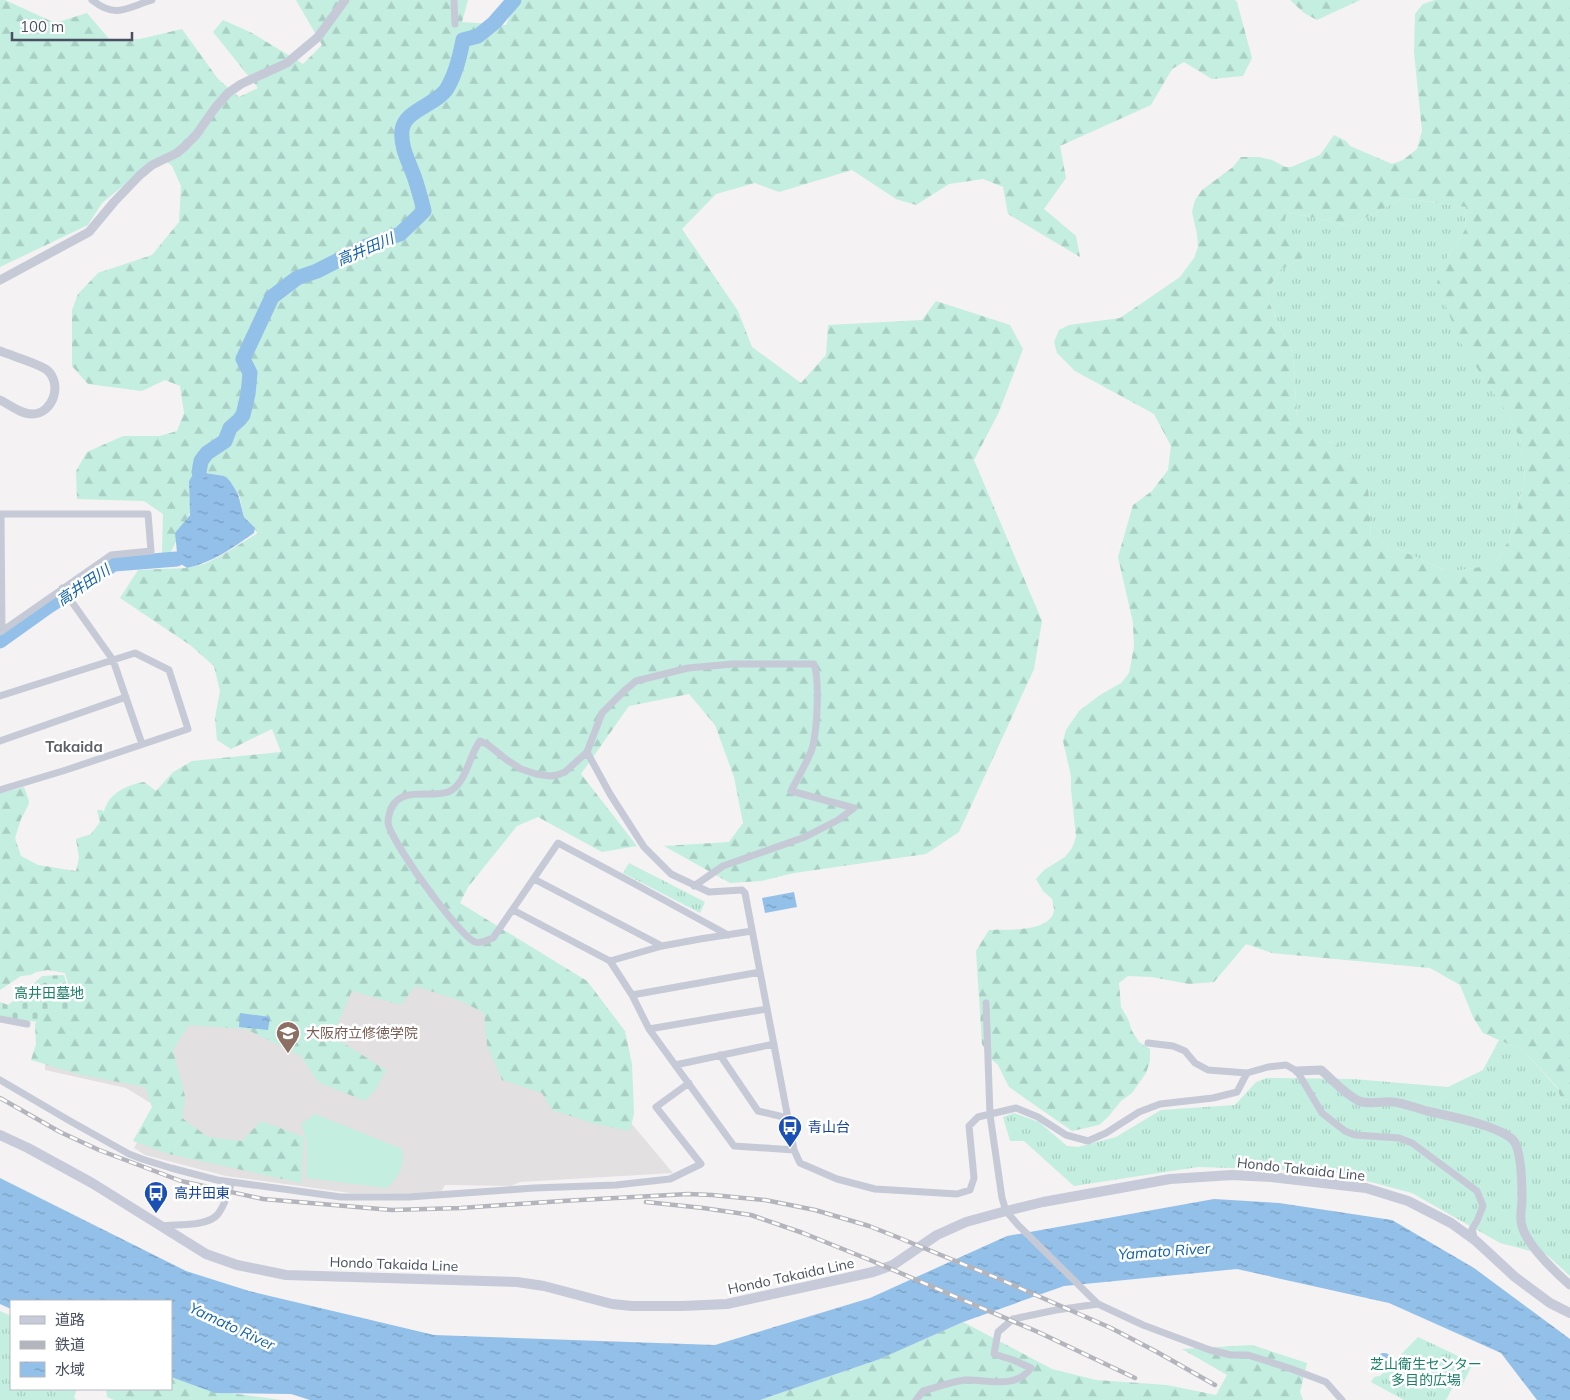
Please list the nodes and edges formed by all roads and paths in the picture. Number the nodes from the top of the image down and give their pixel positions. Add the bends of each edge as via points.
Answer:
1 (92, 0) edge
2 (152, 0) edge
3 (345, 0) edge
4 (454, 0) edge
5 (455, 24) dead end
6 (0, 280) edge
7 (0, 351) edge
8 (0, 400) edge
9 (65, 593) junction
10 (1, 632) edge
11 (114, 660) junction
12 (0, 696) edge
13 (126, 697) junction
14 (0, 741) edge
15 (142, 744) junction
16 (587, 752) junction
17 (0, 790) edge
18 (534, 879) junction
19 (694, 886) junction
20 (513, 910) junction
21 (752, 932) junction
22 (728, 935) junction
23 (662, 946) junction
24 (610, 961) junction
25 (760, 972) junction
26 (632, 994) junction
27 (986, 1003) dead end
28 (767, 1010) junction
29 (0, 1019) edge
30 (27, 1024) dead end
31 (649, 1029) junction
32 (1148, 1042) dead end
33 (774, 1044) junction
34 (720, 1054) junction
35 (675, 1065) junction
36 (1297, 1070) junction
37 (1247, 1073) junction
38 (0, 1080) edge
39 (689, 1083) junction
40 (990, 1115) junction
41 (788, 1118) junction
42 (0, 1135) edge
43 (794, 1150) junction
44 (232, 1182) junction
45 (1006, 1211) junction
46 (161, 1226) junction
47 (1476, 1241) junction
48 (1570, 1285) edge
49 (1096, 1301) junction
50 (1570, 1313) edge
51 (916, 1400) edge
52 (1342, 1400) edge

1 - 2 street via 103,9 115,12
3 - 6 street via 318,37 287,63 228,93 184,147 140,175 89,232
4 - 5 street
7 - 8 street via 47,371 55,386 55,396 49,406 40,413 32,414
9 - 10 street
9 - 10 street via 111,554 151,551 148,514 1,514
9 - 11 street
11 - 12 street
11 - 13 street
11 - 15 street via 135,653 170,670 188,729
13 - 14 street
13 - 15 street
15 - 17 street
16 - 19 street via 644,848 671,874
16 - 19 street via 602,713 636,681 688,668 733,664 814,664 817,703 812,749 791,790 854,808 805,838 723,866
16 - 20 street via 565,772 550,776 521,769 480,741 455,788 432,795 398,798 392,808 388,822 392,833 419,876 464,934 475,943 493,938
18 - 20 street
18 - 22 street via 558,843
18 - 23 street
19 - 21 street via 709,892 742,890
20 - 24 street
21 - 22 street
21 - 25 street
22 - 23 street
23 - 24 street
24 - 26 street
25 - 26 street
25 - 28 street
26 - 31 street
27 - 40 street
28 - 31 street
28 - 33 street
29 - 30 street
31 - 35 street
32 - 37 street via 1185,1051 1208,1070
33 - 34 street
33 - 41 street
34 - 35 street
34 - 41 street via 758,1111
35 - 39 street
36 - 37 street via 1286,1065
36 - 47 street via 1322,1113 1344,1131 1355,1135 1399,1138 1412,1143 1477,1192 1483,1206 1472,1229
36 - 48 street via 1321,1070 1344,1092 1362,1102 1394,1102 1507,1135 1518,1151 1520,1216 1527,1238
37 - 40 street via 1237,1092 1160,1104 1088,1141 1066,1135 1038,1117 1016,1108
38 - 44 street via 129,1154
39 - 43 street via 734,1146
39 - 44 street via 656,1107 702,1164 670,1179 377,1198 341,1197
40 - 43 street via 978,1117 969,1126 974,1178 970,1190 957,1194 875,1189 837,1179 800,1163
40 - 45 street
41 - 43 street
42 - 46 main road, Hondo Takaida Line via 92,1183
44 - 46 street via 217,1216 205,1222
45 - 46 main road, Hondo Takaida Line via 966,1222 937,1235 893,1264 873,1272 727,1304 682,1306 612,1304 516,1282 286,1275 237,1265 206,1254
45 - 47 main road, Hondo Takaida Line via 1170,1179 1232,1175 1271,1177 1366,1188 1408,1201 1451,1223
45 - 49 street
47 - 50 main road, Hondo Takaida Line via 1515,1277 1550,1303
49 - 51 street via 1013,1319 998,1332 994,1354 1031,1368 1021,1378 1006,1382 964,1380 923,1391
49 - 52 street via 1143,1325 1210,1350 1248,1355 1319,1379 1326,1382

